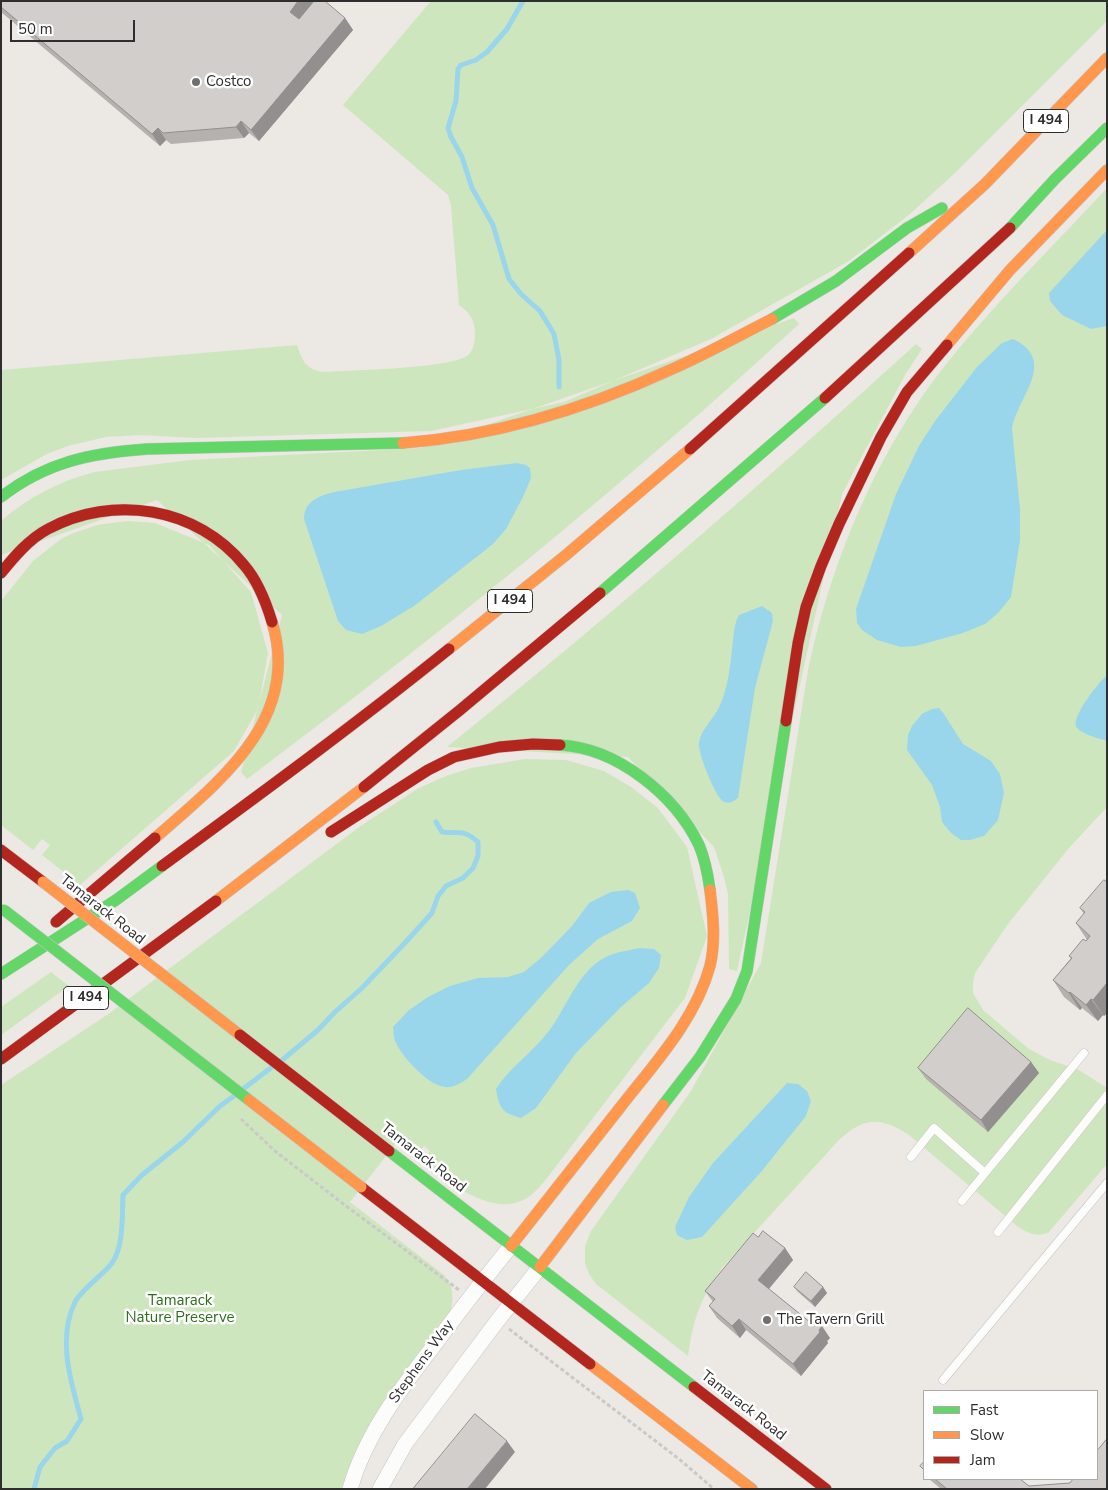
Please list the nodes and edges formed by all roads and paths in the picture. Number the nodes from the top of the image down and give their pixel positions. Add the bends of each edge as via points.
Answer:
1 (1107, 58) edge
2 (1107, 128) edge
3 (1107, 170) edge
4 (985, 184) junction
5 (1, 497) edge
6 (1, 573) edge
7 (323, 837) dead end
8 (1, 850) edge
9 (291, 858) dead end
10 (2, 909) edge
11 (170, 936) junction
12 (1, 968) edge
13 (1, 974) edge
14 (1084, 1053) dead end
15 (1, 1059) edge
16 (1107, 1095) edge
17 (910, 1157) dead end
18 (985, 1172) junction
19 (1107, 1183) edge
20 (962, 1201) dead end
21 (346, 1206) dead end
22 (998, 1232) dead end
23 (511, 1246) junction
24 (540, 1267) junction
25 (483, 1281) junction
26 (469, 1298) junction
27 (511, 1303) junction
28 (498, 1320) junction
29 (943, 1380) dead end
30 (350, 1489) edge
31 (380, 1489) edge
32 (714, 1489) edge
33 (752, 1489) edge
34 (826, 1489) edge

1 - 4 main road, I 494
2 - 11 main road, I 494 via 1009,229 917,316 679,526 493,683
3 - 24 main road via 1010,270 906,392 880,437 839,524 806,607 747,971 736,999 700,1057
4 - 5 main road via 907,228 836,281 779,316 663,374 565,412 491,431 424,442 112,451 49,467
4 - 13 main road, I 494 via 718,426 517,595 217,827 116,900
6 - 12 main road via 35,538 81,515 117,509 152,510 172,515 221,540 245,565 271,612 278,655 271,706 241,757 156,837
7 - 23 main road via 453,758 505,747 559,745 580,747 603,756 642,778 673,807 699,845 710,889 713,936 704,985 694,1006 640,1081
8 - 23 main road, Tamarack Road, bridge
9 - 11 main road
10 - 25 main road, bridge
11 - 15 main road, I 494
14 - 18 lane
16 - 22 lane
17 - 18 lane via 934,1128
18 - 20 lane
19 - 29 lane
21 - 26 path
23 - 24 main road, Tamarack Road
23 - 25 street, Stephens Way
24 - 27 street
24 - 34 main road, Tamarack Road
25 - 26 street, Stephens Way
25 - 27 main road
26 - 30 street, Stephens Way via 374,1432
27 - 28 street
27 - 33 main road
28 - 31 street via 405,1444
28 - 32 path

